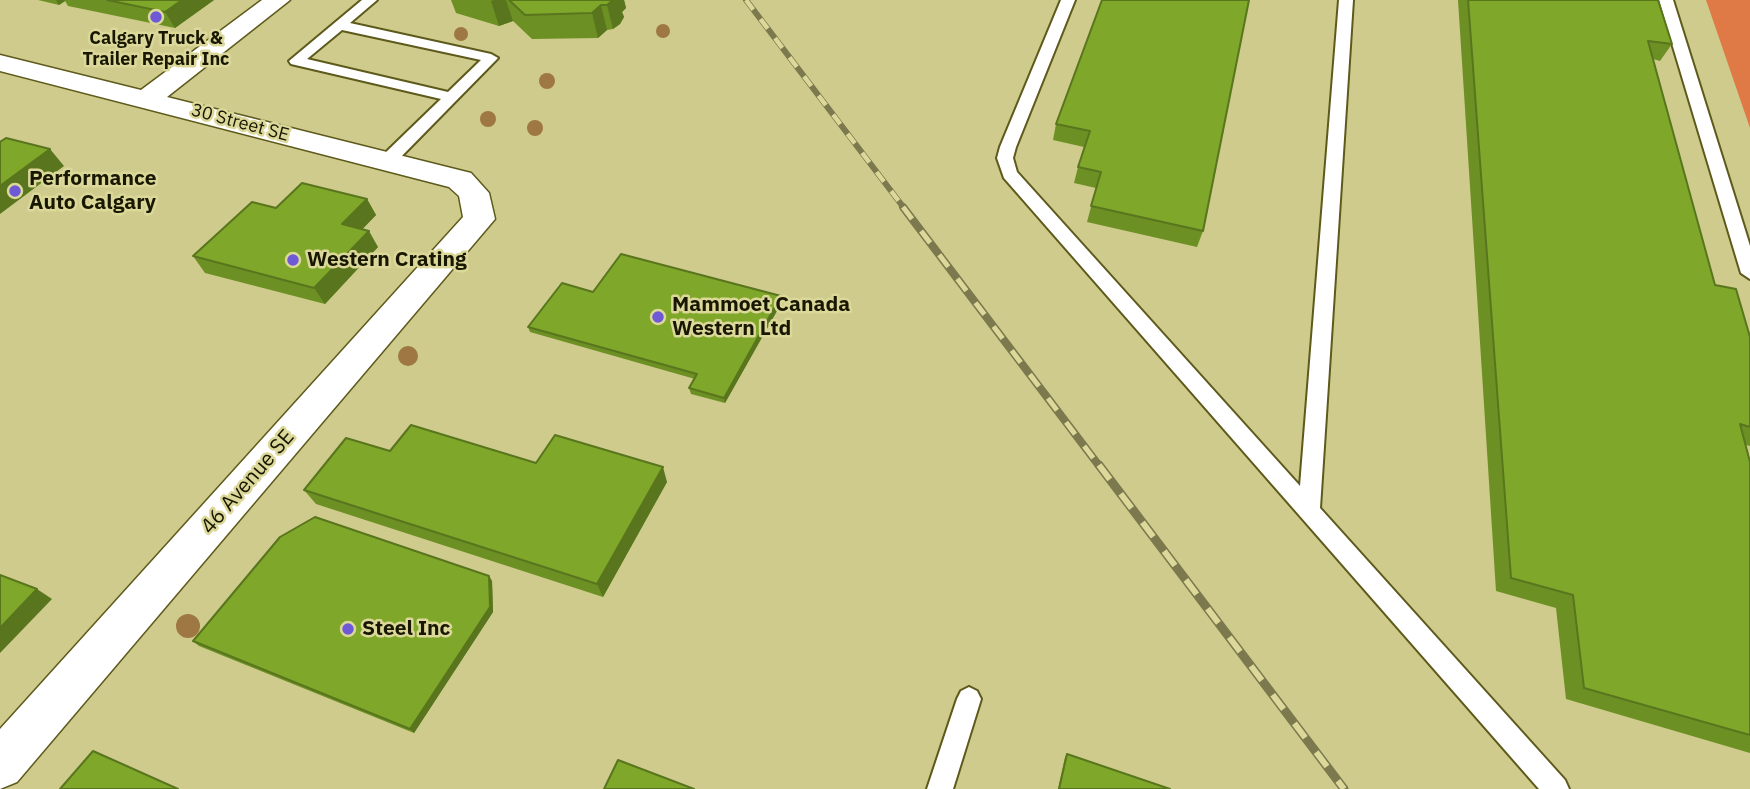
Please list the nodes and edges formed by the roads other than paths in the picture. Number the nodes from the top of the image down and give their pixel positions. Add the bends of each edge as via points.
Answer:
1 (278, 0) edge
2 (370, 0) edge
3 (1068, 0) edge
4 (1346, 0) edge
5 (1666, 0) edge
6 (340, 25) junction
7 (0, 63) edge
8 (452, 97) junction
9 (147, 99) junction
10 (387, 161) junction
11 (474, 194) joint
12 (1750, 273) edge
13 (1309, 511) junction
14 (969, 699) dead end
15 (0, 765) edge
16 (940, 789) edge
17 (1556, 789) edge

1 - 9 street
2 - 6 lane
3 - 13 lane via 1008,147 1005,159 1010,174
4 - 13 lane
5 - 12 lane
6 - 8 lane via 491,58
6 - 8 lane via 296,61
7 - 9 street, 30 Street SE
8 - 10 lane
9 - 10 street, 30 Street SE
10 - 11 street, 30 Street SE via 460,180
11 - 15 street, 46 Avenue SE via 479,219
13 - 17 lane
14 - 16 lane

